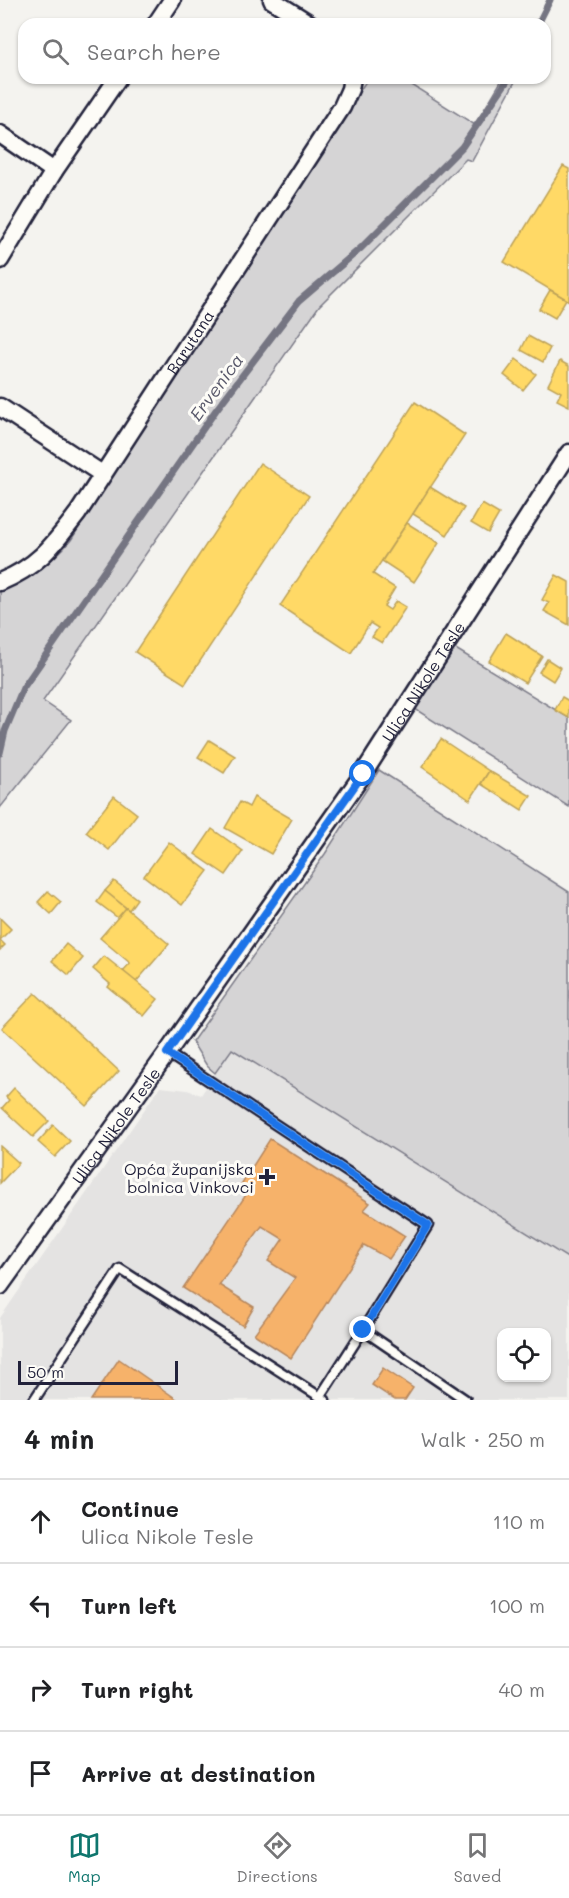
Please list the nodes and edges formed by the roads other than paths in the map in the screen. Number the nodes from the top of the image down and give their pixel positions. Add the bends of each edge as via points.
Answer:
1 (172, 0) edge
2 (272, 0) edge
3 (160, 18) edge
4 (300, 18) edge
5 (114, 84) edge
6 (350, 84) edge
7 (0, 134) edge
8 (54, 171) junction
9 (0, 260) edge
10 (0, 407) edge
11 (569, 453) edge
12 (102, 474) junction
13 (0, 582) edge
14 (167, 1053) junction
15 (0, 1286) edge
16 (363, 1330) junction
17 (323, 1398) edge
18 (34, 1400) edge
19 (466, 1400) edge

1 - 3 street
2 - 4 street
5 - 8 street
6 - 12 street, Barutana via 342,107
7 - 8 street
8 - 9 street
10 - 12 street
11 - 14 street, Ulica Nikole Tesle via 363,774
12 - 13 street, Barutana via 48,551 17,575
14 - 15 street, Ulica Nikole Tesle
14 - 16 lane via 428,1225
16 - 17 lane
16 - 19 lane
17 - 18 lane via 120,1269

